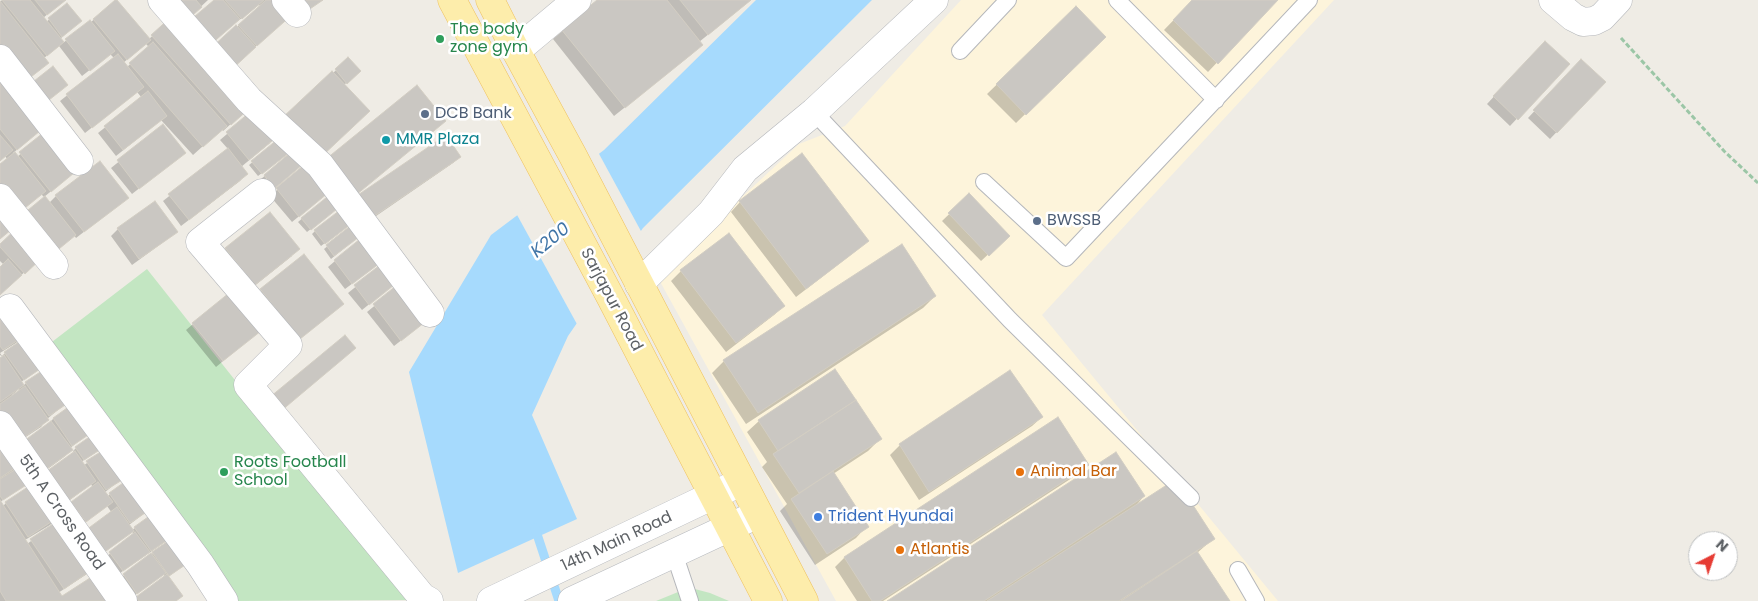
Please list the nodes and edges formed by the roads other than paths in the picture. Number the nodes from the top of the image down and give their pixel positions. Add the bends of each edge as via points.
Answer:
1 (162, 0) edge
2 (452, 0) edge
3 (490, 0) edge
4 (577, 0) edge
5 (934, 0) edge
6 (1008, 0) edge
7 (1117, 0) edge
8 (1309, 0) edge
9 (1564, 3) edge
10 (1610, 8) edge
11 (516, 51) junction
12 (960, 51) dead end
13 (0, 59) edge
14 (1216, 100) junction
15 (814, 112) junction
16 (79, 161) dead end
17 (984, 182) dead end
18 (262, 193) dead end
19 (0, 198) edge
20 (54, 265) dead end
21 (635, 278) junction
22 (10, 308) dead end
23 (430, 313) dead end
24 (0, 425) edge
25 (741, 482) junction
26 (713, 497) junction
27 (1191, 498) dead end
28 (758, 514) junction
29 (729, 527) junction
30 (674, 553) junction
31 (1238, 570) dead end
32 (123, 601) edge
33 (224, 601) edge
34 (428, 601) edge
35 (491, 601) edge
36 (572, 601) edge
37 (690, 601) edge
38 (768, 601) edge
39 (804, 601) edge
40 (1256, 601) edge

1 - 23 street via 249,100 320,165
2 - 26 main road, Sarjapur Road
3 - 11 main road, Sarjapur Road
4 - 11 street
5 - 15 street
6 - 12 lane
7 - 14 lane
8 - 14 lane
9 - 10 street via 1573,17 1583,22 1594,22
11 - 21 main road, Sarjapur Road
13 - 16 street
14 - 17 lane via 1066,258
15 - 21 street via 745,169 711,214
15 - 27 lane via 1010,320
18 - 34 street via 200,242 288,345 248,385
19 - 20 street
21 - 25 main road, Sarjapur Road
22 - 33 street
24 - 32 street, 5th A Cross Road
25 - 26 street, 14th Main Road
25 - 28 main road, Sarjapur Road
26 - 29 main road, Sarjapur Road
26 - 35 street, 14th Main Road
28 - 29 street
28 - 39 main road, Sarjapur Road
29 - 30 street
29 - 38 main road, Sarjapur Road
30 - 36 street
30 - 37 lane
31 - 40 lane

